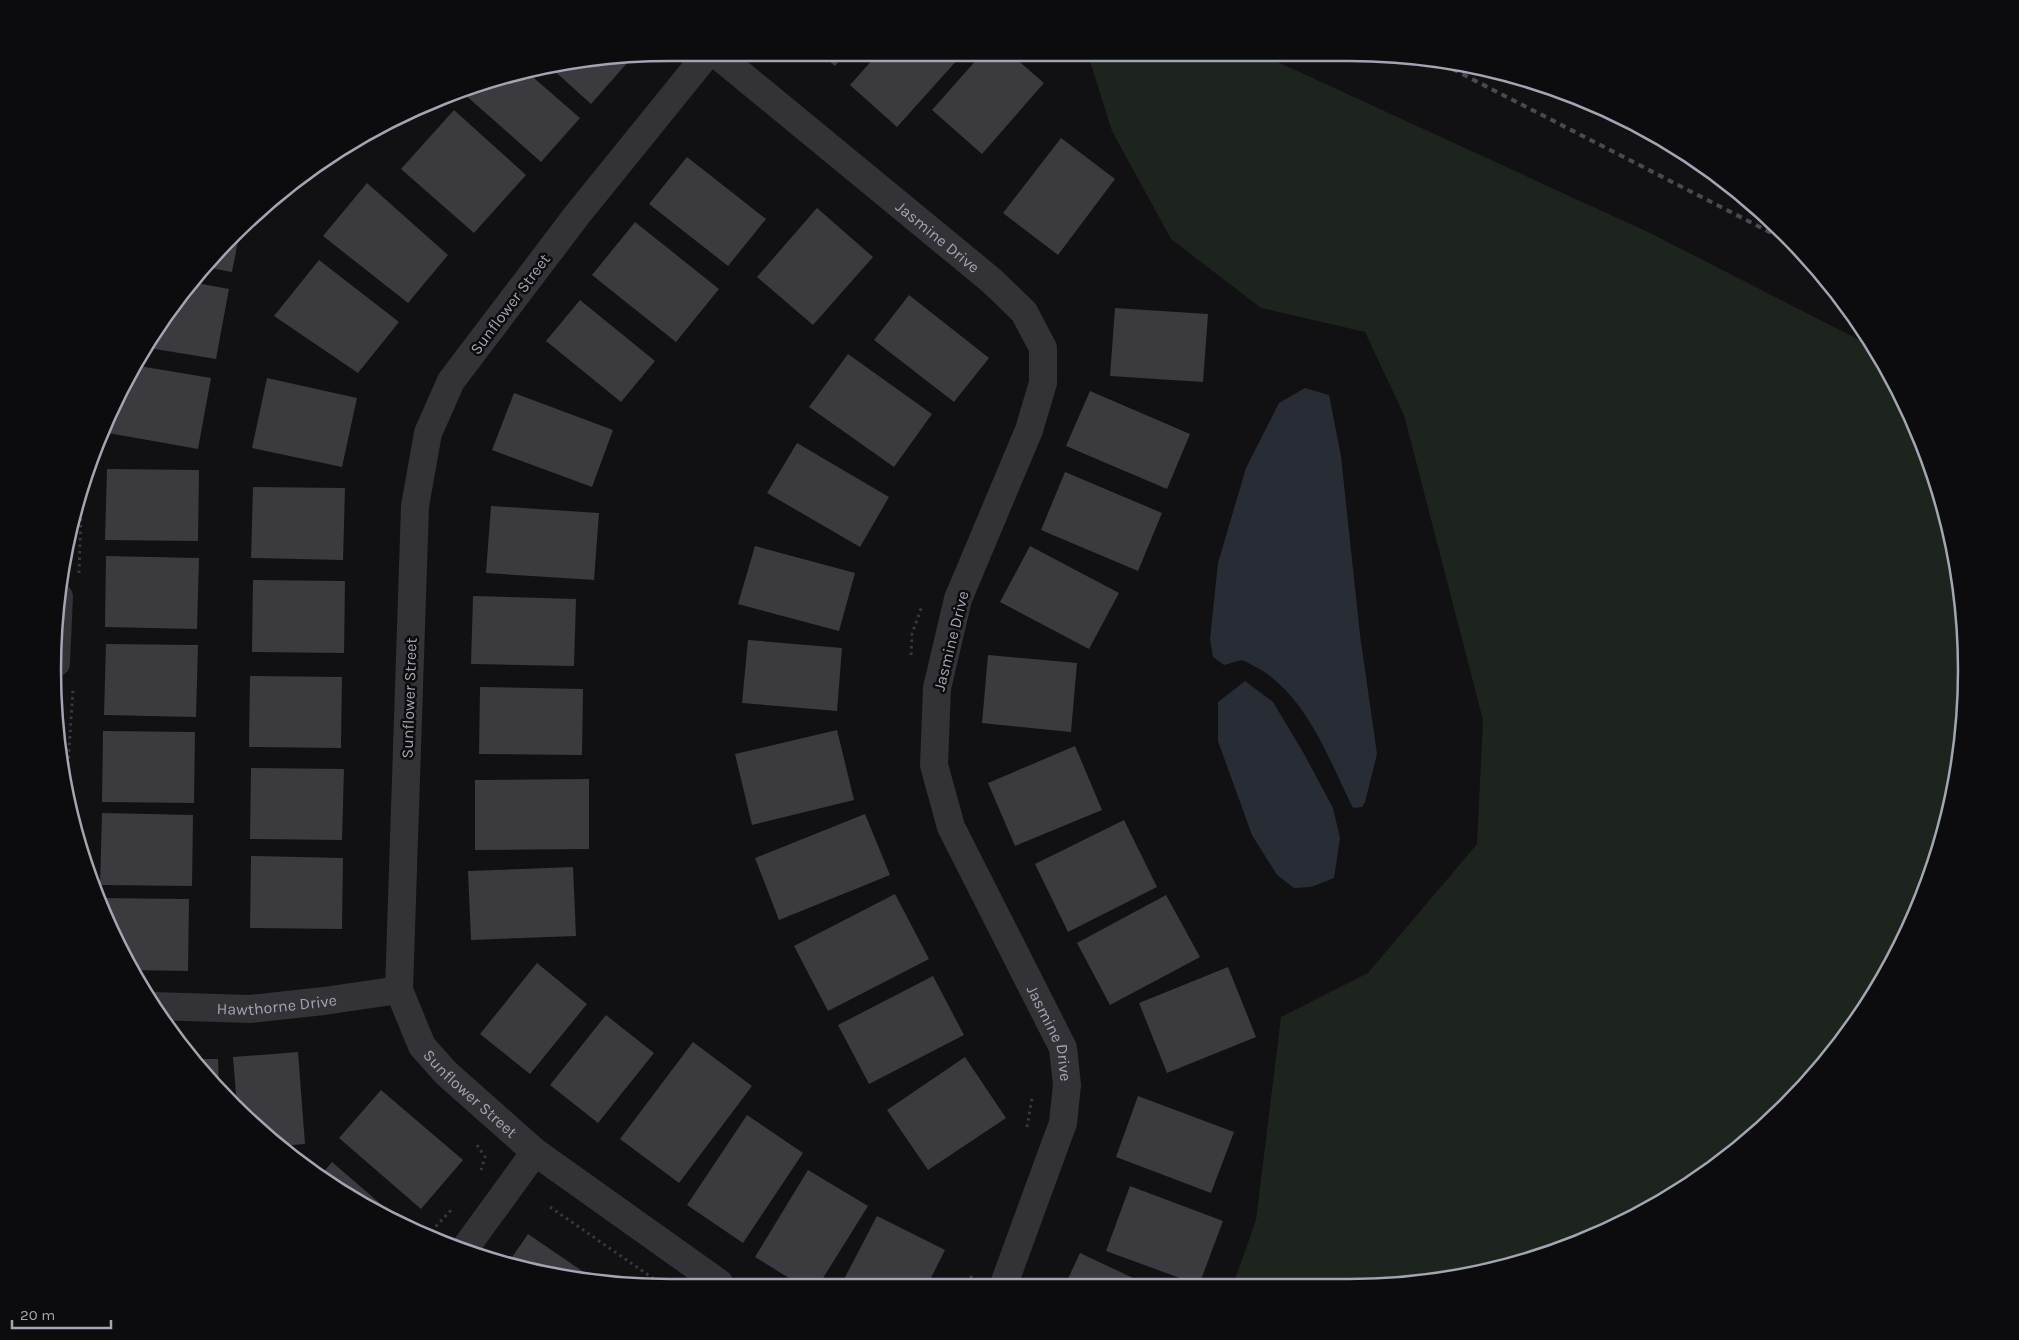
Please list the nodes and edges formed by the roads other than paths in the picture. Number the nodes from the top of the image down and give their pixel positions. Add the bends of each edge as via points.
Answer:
1 (702, 61) edge
2 (725, 61) edge
3 (399, 990) junction
4 (163, 1006) edge
5 (535, 1152) junction
6 (468, 1244) edge
7 (713, 1279) edge
8 (1006, 1279) edge

1 - 3 street, Sunflower Street via 577,214 451,381 428,433 415,506
2 - 8 street, Jasmine Drive via 992,281 1024,312 1043,348 1043,383 1029,430 958,599 937,688 934,764 951,828 1063,1048 1067,1085 1063,1123
3 - 4 street, Hawthorne Drive via 250,1009
3 - 5 street, Sunflower Street via 422,1046 446,1073
5 - 6 street
5 - 7 street, Sunflower Street

